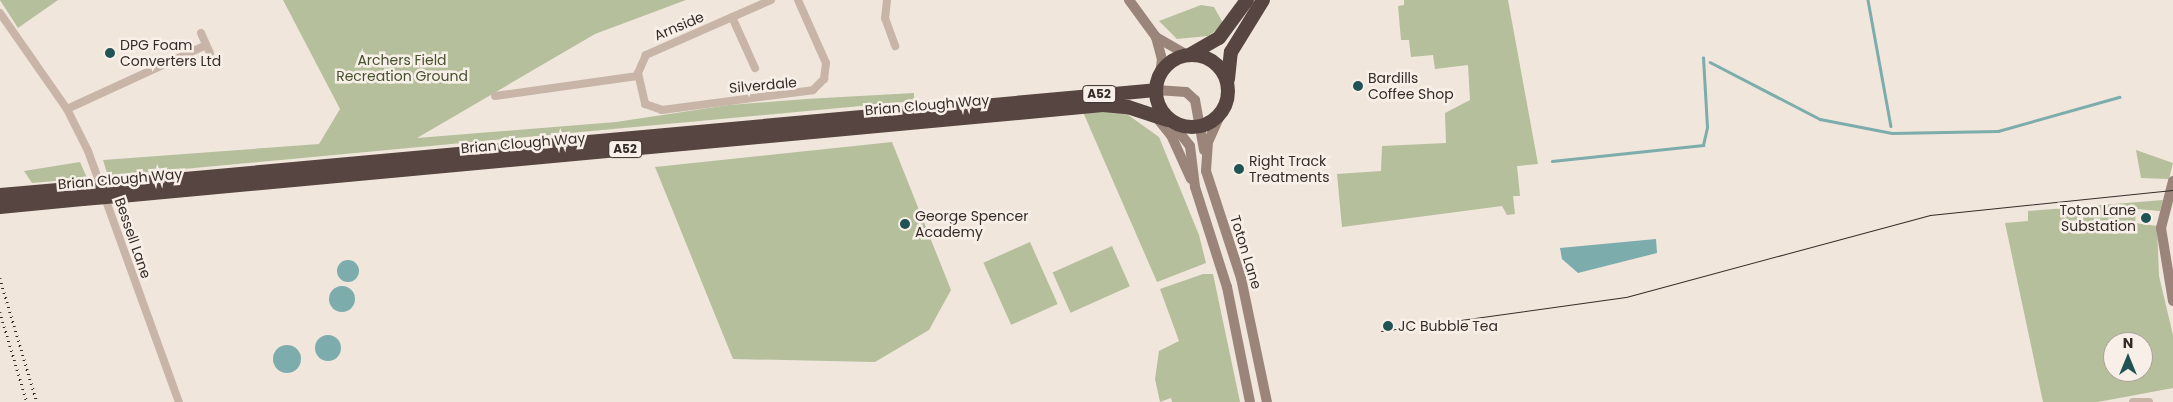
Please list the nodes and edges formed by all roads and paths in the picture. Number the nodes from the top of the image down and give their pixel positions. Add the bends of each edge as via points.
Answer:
1 (771, 0) edge
2 (798, 0) edge
3 (887, 0) edge
4 (1129, 0) edge
5 (1247, 0) edge
6 (1263, 0) edge
7 (0, 13) edge
8 (732, 17) junction
9 (201, 33) dead end
10 (1156, 37) junction
11 (206, 45) junction
12 (895, 46) dead end
13 (210, 53) dead end
14 (1188, 54) junction
15 (742, 66) dead end
16 (1160, 75) junction
17 (638, 76) junction
18 (1228, 79) junction
19 (519, 82) dead end
20 (1156, 90) junction
21 (520, 92) junction
22 (495, 96) dead end
23 (67, 110) junction
24 (1221, 113) junction
25 (1150, 114) junction
26 (1169, 121) junction
27 (1201, 125) junction
28 (1205, 159) junction
29 (2173, 181) edge
30 (1195, 186) junction
31 (120, 190) junction
32 (0, 195) edge
33 (54, 195) junction
34 (0, 207) edge
35 (2168, 252) edge
36 (2173, 301) edge
37 (179, 402) edge
38 (1250, 402) edge
39 (1267, 402) edge
40 (2133, 402) edge
41 (2149, 402) edge

1 - 8 street, Arnside
2 - 17 street, Silverdale via 826,63 824,79 814,90 662,110 646,104
3 - 12 street via 885,18
4 - 10 main road
5 - 14 highway via 1218,38
6 - 18 highway via 1231,52
7 - 23 street, Bessell Lane
8 - 15 street via 753,65
8 - 17 street, Arnside via 649,52
9 - 11 street
10 - 14 main road
10 - 16 main road via 1162,58
11 - 13 street
11 - 23 street
14 - 16 highway
14 - 18 highway via 1210,58
16 - 20 highway
17 - 21 street
18 - 24 highway via 1229,93
19 - 21 street
20 - 26 highway
20 - 27 main road, Toton Lane via 1191,95
20 - 31 highway, Brian Clough Way / A52
21 - 22 street
23 - 37 street, Bessell Lane via 94,166
24 - 27 highway
24 - 28 main road
25 - 26 highway, Brian Clough Way / A52
25 - 30 main road via 1171,136
25 - 31 highway, Brian Clough Way / A52 via 1103,105
26 - 27 highway, Brian Clough Way
26 - 30 main road, Toton Lane via 1190,146
27 - 28 main road, Toton Lane
28 - 39 main road, Toton Lane via 1241,278
29 - 35 main road via 2162,228
30 - 38 main road, Toton Lane via 1227,287
31 - 33 highway, Brian Clough Way / A52, bridge
32 - 33 highway, Brian Clough Way / A52
33 - 34 highway, Brian Clough Way / A52
35 - 36 main road
40 - 41 street

